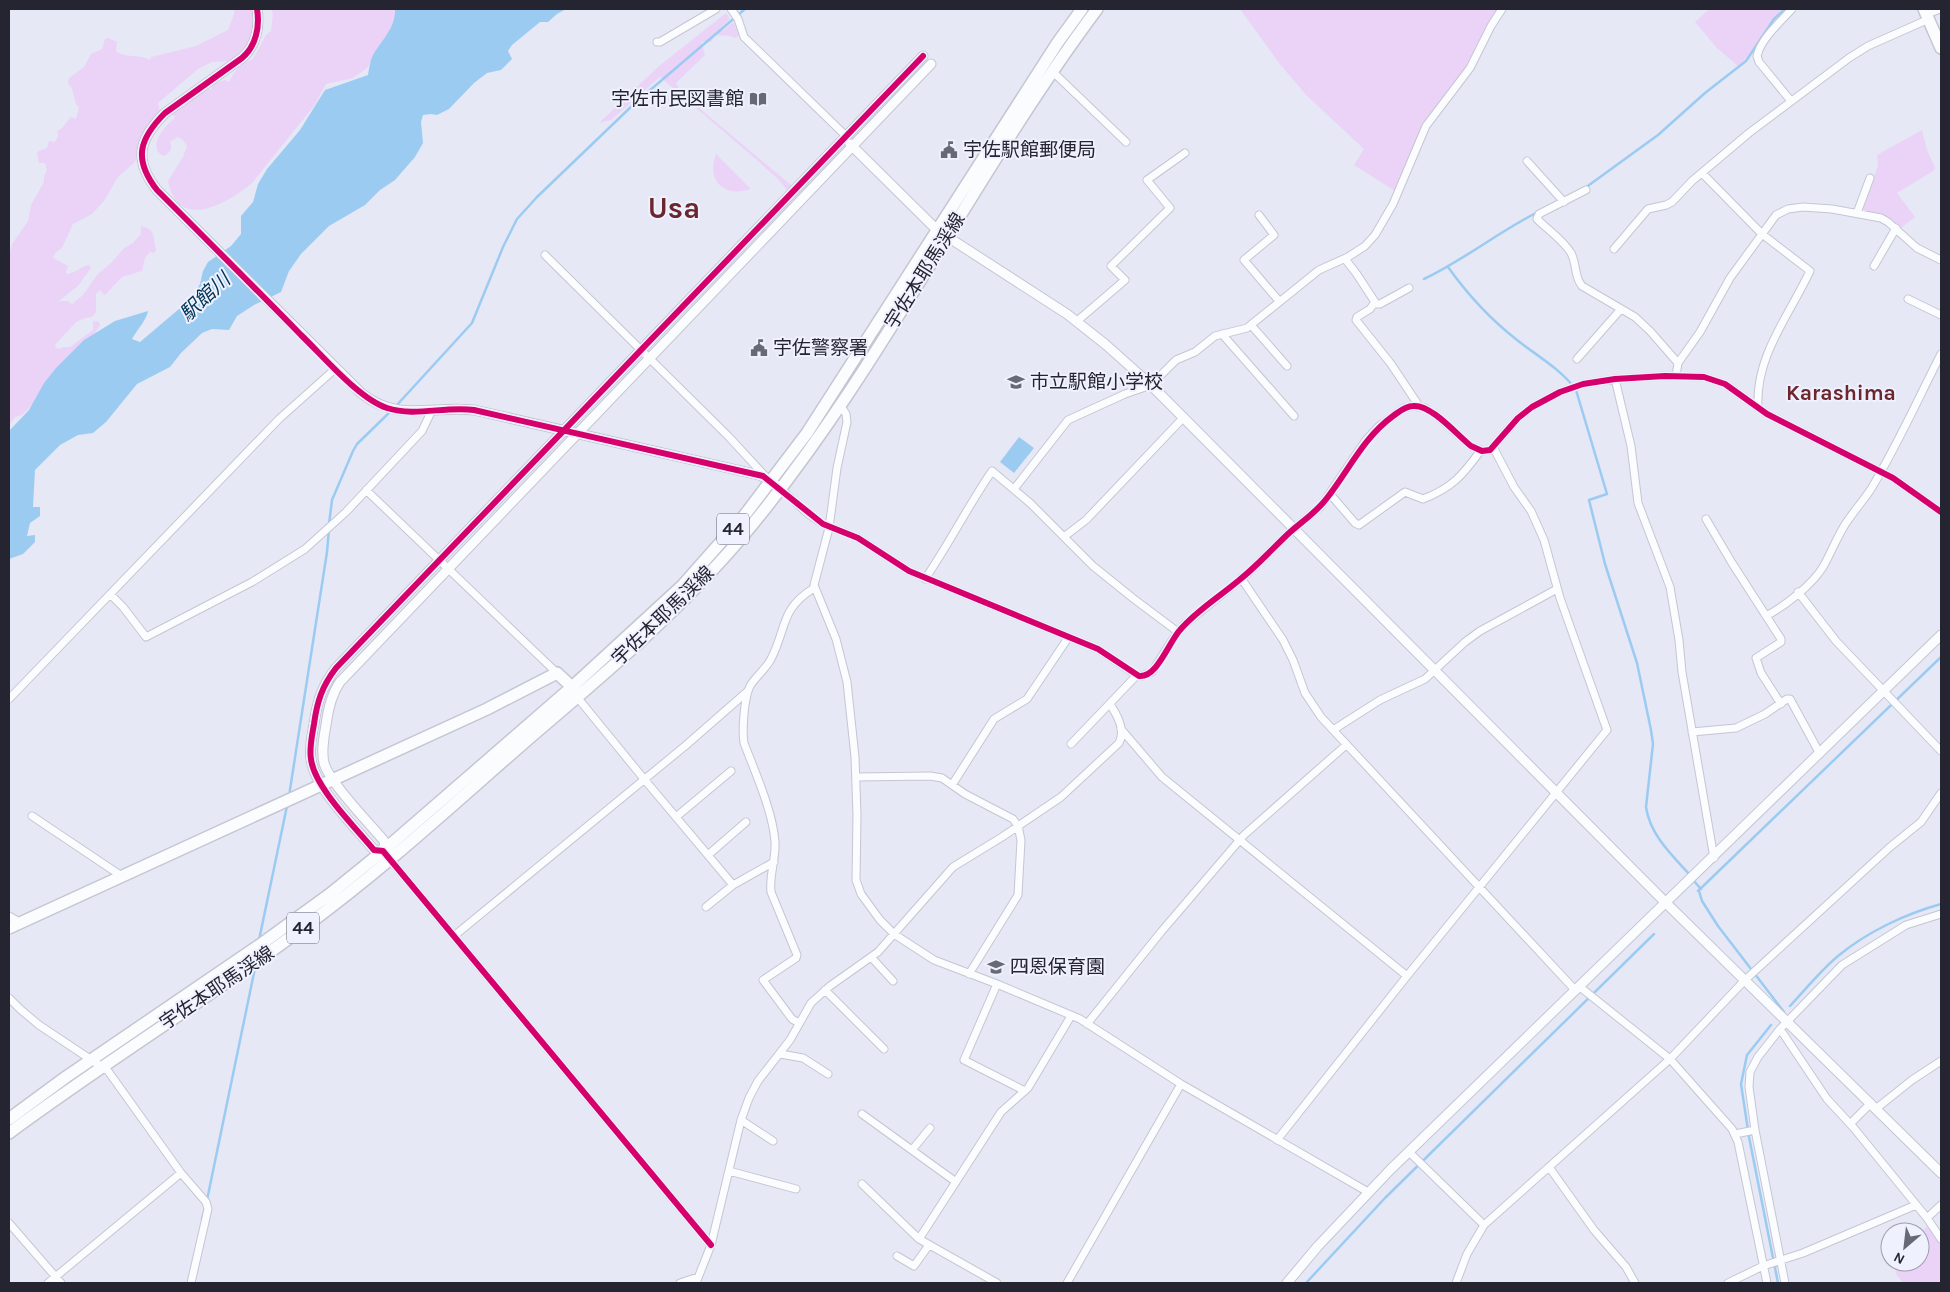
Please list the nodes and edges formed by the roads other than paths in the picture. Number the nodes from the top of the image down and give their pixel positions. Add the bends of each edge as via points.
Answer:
1 (257, 9) edge
2 (716, 9) edge
3 (731, 9) edge
4 (1082, 9) edge
5 (1097, 9) edge
6 (1502, 9) edge
7 (1792, 9) edge
8 (1940, 9) edge
9 (1927, 14) edge
10 (657, 42) dead end
11 (1941, 48) edge
12 (923, 56) dead end
13 (931, 64) dead end
14 (1053, 72) junction
15 (1791, 101) junction
16 (845, 137) junction
17 (1126, 142) dead end
18 (852, 146) junction
19 (1185, 153) dead end
20 (1528, 161) dead end
21 (1702, 173) junction
22 (1870, 178) dead end
23 (1586, 190) dead end
24 (1564, 202) junction
25 (1857, 213) junction
26 (1259, 215) dead end
27 (1896, 228) junction
28 (937, 230) junction
29 (1762, 234) junction
30 (947, 236) junction
31 (1614, 249) dead end
32 (545, 256) dead end
33 (1344, 259) junction
34 (1941, 260) edge
35 (1874, 266) dead end
36 (1409, 288) dead end
37 (1908, 299) dead end
38 (1279, 301) junction
39 (1374, 304) junction
40 (1621, 309) junction
41 (1941, 315) edge
42 (1076, 322) junction
43 (1251, 325) junction
44 (1222, 334) junction
45 (641, 350) junction
46 (1941, 354) edge
47 (648, 359) junction
48 (1577, 359) dead end
49 (1678, 363) junction
50 (1287, 366) dead end
51 (334, 367) junction
52 (1676, 376) junction
53 (1615, 379) junction
54 (1151, 385) junction
55 (840, 405) junction
56 (1419, 406) junction
57 (1758, 408) junction
58 (432, 410) junction
59 (1294, 416) dead end
60 (1184, 417) junction
61 (564, 430) junction
62 (577, 433) junction
63 (1493, 447) junction
64 (1481, 450) junction
65 (1880, 472) junction
66 (773, 482) junction
67 (1014, 489) junction
68 (366, 490) junction
69 (1330, 494) junction
70 (1941, 512) edge
71 (1706, 518) dead end
72 (828, 528) junction
73 (1294, 529) junction
74 (1065, 536) junction
75 (439, 561) junction
76 (447, 568) junction
77 (1241, 578) junction
78 (925, 579) junction
79 (814, 588) junction
80 (1558, 589) junction
81 (1798, 592) junction
82 (111, 595) junction
83 (1766, 616) junction
84 (1178, 632) junction
85 (1941, 635) edge
86 (1068, 638) junction
87 (1435, 670) junction
88 (557, 673) junction
89 (1138, 675) junction
90 (1885, 690) junction
91 (748, 691) junction
92 (575, 692) junction
93 (9, 699) edge
94 (1110, 704) junction
95 (1781, 704) junction
96 (1121, 729) junction
97 (1333, 730) junction
98 (1692, 732) junction
99 (1071, 744) dead end
100 (1346, 744) junction
101 (1941, 750) edge
102 (1820, 754) junction
103 (732, 771) dead end
104 (856, 777) junction
105 (332, 779) junction
106 (644, 779) junction
107 (321, 785) junction
108 (952, 785) junction
109 (1556, 792) junction
110 (1941, 793) edge
111 (32, 816) dead end
112 (676, 817) junction
113 (746, 822) dead end
114 (1018, 826) junction
115 (1239, 840) junction
116 (386, 855) junction
117 (708, 855) junction
118 (1714, 858) junction
119 (774, 862) junction
120 (123, 877) junction
121 (733, 885) junction
122 (1481, 887) junction
123 (1666, 903) junction
124 (706, 907) dead end
125 (1941, 914) edge
126 (9, 916) edge
127 (21, 923) junction
128 (9, 928) edge
129 (894, 934) junction
130 (454, 936) junction
131 (871, 958) junction
132 (968, 974) junction
133 (1407, 976) junction
134 (1745, 980) junction
135 (893, 981) dead end
136 (997, 984) junction
137 (1578, 989) junction
138 (825, 990) junction
139 (9, 998) edge
140 (1071, 1016) junction
141 (1788, 1021) junction
142 (799, 1023) junction
143 (1087, 1024) junction
144 (1780, 1030) junction
145 (884, 1049) dead end
146 (780, 1054) junction
147 (1670, 1059) junction
148 (1941, 1061) edge
149 (97, 1063) junction
150 (828, 1074) dead end
151 (1181, 1084) junction
152 (1025, 1091) junction
153 (1874, 1106) junction
154 (862, 1114) dead end
155 (9, 1119) edge
156 (741, 1120) junction
157 (1850, 1124) junction
158 (930, 1128) dead end
159 (1754, 1130) junction
160 (9, 1133) edge
161 (1737, 1134) junction
162 (1277, 1140) junction
163 (773, 1141) dead end
164 (912, 1150) junction
165 (1410, 1152) junction
166 (1549, 1167) junction
167 (729, 1171) junction
168 (1941, 1172) edge
169 (181, 1173) junction
170 (956, 1182) junction
171 (862, 1184) dead end
172 (796, 1189) dead end
173 (1368, 1192) junction
174 (1916, 1205) junction
175 (1941, 1205) edge
176 (1927, 1218) junction
177 (9, 1223) edge
178 (1484, 1225) junction
179 (919, 1238) junction
180 (1941, 1239) edge
181 (711, 1245) junction
182 (929, 1245) junction
183 (897, 1256) dead end
184 (1780, 1261) junction
185 (1766, 1265) junction
186 (56, 1276) junction
187 (697, 1280) edge
188 (48, 1283) edge
189 (61, 1283) edge
190 (191, 1283) edge
191 (680, 1283) edge
192 (997, 1283) edge
193 (1067, 1283) edge
194 (1287, 1283) edge
195 (1456, 1283) edge
196 (1635, 1283) edge
197 (1728, 1283) edge
198 (1767, 1283) edge
199 (1785, 1283) edge

1 - 51 street via 257,33 247,54 165,113 146,136 142,165 157,190
2 - 10 street
3 - 16 street via 744,37
4 - 28 main road, 宇佐本耶馬渓線 / 44
5 - 14 main road, 宇佐本耶馬渓線 / 44
6 - 33 street via 1470,68 1426,126 1393,204 1375,235 1365,246
7 - 15 street via 1772,31 1757,56
8 - 9 street
9 - 11 main road
9 - 15 street via 1861,49
12 - 16 street
13 - 18 street
14 - 17 street
14 - 30 main road, 宇佐本耶馬渓線 / 44
15 - 21 street
16 - 18 street
16 - 45 street
18 - 28 street
18 - 47 street
19 - 42 street via 1147,180 1170,208 1111,266 1125,280
20 - 24 street
21 - 29 street
21 - 31 street via 1669,204 1648,209
22 - 25 street
23 - 24 street
24 - 40 street via 1539,214 1537,219 1570,252 1580,284
25 - 27 street via 1881,218
25 - 29 street via 1826,208 1788,209 1776,215
26 - 38 street via 1274,235 1244,260
27 - 34 street via 1917,248
27 - 35 street
28 - 30 street
28 - 66 main road, 宇佐本耶馬渓線 / 44
29 - 49 street via 1730,278 1700,332
29 - 57 street via 1810,270 1763,365
30 - 42 street
30 - 55 main road, 宇佐本耶馬渓線 / 44
32 - 45 street
33 - 38 street via 1319,270
33 - 39 street via 1362,281
36 - 39 street
37 - 41 street
38 - 43 street
39 - 56 street via 1356,320
40 - 48 street
40 - 49 street via 1642,323
42 - 54 street
43 - 44 street
43 - 50 street
44 - 54 street via 1176,360
44 - 59 street
45 - 47 street
45 - 61 street
46 - 65 street
47 - 62 street
47 - 66 street
49 - 52 street
51 - 58 street via 361,393 380,405 405,412
51 - 82 street
52 - 53 street
52 - 57 street via 1717,380
53 - 63 street via 1583,384 1540,402 1518,418
53 - 98 street via 1631,446 1638,503 1670,587
54 - 60 street
54 - 67 street via 1068,420
55 - 66 main road, 宇佐本耶馬渓線 / 44
55 - 72 street via 846,414 846,422
56 - 64 street via 1437,416 1471,446
56 - 69 street via 1404,408 1378,428
57 - 65 street
58 - 61 street via 474,410
58 - 68 street via 424,428
60 - 73 street
60 - 74 street via 1086,520
61 - 62 street
61 - 75 street
62 - 66 street
62 - 76 street
63 - 64 street
63 - 80 street via 1534,518
64 - 69 street via 1451,486 1423,499 1406,492 1359,524
65 - 70 street via 1909,488
65 - 81 street via 1821,570
66 - 72 street
66 - 92 main road, 宇佐本耶馬渓線 / 44 via 741,537 702,581 666,617
67 - 74 street
67 - 78 street via 992,471
68 - 75 street
68 - 82 street via 305,549 252,582 151,635 146,637
69 - 73 street
71 - 83 street
72 - 78 street via 858,538
72 - 79 street
73 - 77 street
73 - 87 street
74 - 84 street via 1093,566
75 - 76 street
75 - 107 street via 336,668 322,689 310,749 312,765
76 - 88 street
76 - 105 street via 336,687 329,704 323,745 324,765
77 - 84 street
77 - 97 street via 1287,647 1304,693
78 - 86 street
79 - 91 street via 790,610 771,659
79 - 104 street via 836,639 847,682
80 - 87 street via 1480,631
80 - 109 street via 1607,730
81 - 83 street
81 - 90 street via 1836,641
82 - 93 street
83 - 95 street via 1781,641 1759,655 1756,661
84 - 89 street via 1152,672
85 - 90 street
86 - 89 street via 1104,652
86 - 108 street via 1027,699 994,719
87 - 97 street via 1425,679 1380,700
87 - 109 street
88 - 92 main road
88 - 105 main road via 487,710
89 - 94 street
90 - 101 street
90 - 102 street
91 - 106 street
91 - 119 street via 744,739 774,830
92 - 106 street
92 - 116 main road, 宇佐本耶馬渓線 / 44
94 - 96 street
94 - 99 street
95 - 98 street via 1736,728
95 - 102 street via 1787,699 1792,701
96 - 114 street via 1119,743 1082,778 1061,797
96 - 115 street via 1162,777
97 - 100 street
98 - 118 street
100 - 115 street
100 - 122 street
102 - 118 street
103 - 112 street
104 - 108 street via 935,776
104 - 129 street via 856,880 861,894
105 - 107 main road
105 - 116 street via 385,842
106 - 112 street
106 - 130 street
107 - 116 street via 374,850
107 - 120 main road
108 - 114 street
109 - 122 street
109 - 123 street
110 - 134 street via 1920,822
111 - 120 street
112 - 117 street
113 - 117 street
114 - 129 street via 953,867
114 - 132 street via 1021,846 1018,895
115 - 133 street
115 - 143 street
116 - 130 street
116 - 149 main road, 宇佐本耶馬渓線 / 44
116 - 149 main road, 宇佐本耶馬渓線 / 44 via 291,937
117 - 121 street
118 - 123 street
119 - 121 street
119 - 142 street via 772,892 797,956 763,980 792,1020
120 - 127 main road
121 - 124 street
122 - 133 street
122 - 137 street
123 - 134 street
123 - 137 street
125 - 141 street via 1906,925 1848,960
126 - 127 street
127 - 128 main road
129 - 131 street
129 - 132 street via 934,960
130 - 181 street
131 - 135 street
131 - 138 street
132 - 136 street
133 - 162 street
134 - 141 street
134 - 147 street
136 - 140 street
136 - 152 street via 964,1060
137 - 147 street
137 - 165 street
138 - 142 street
138 - 145 street
139 - 149 street via 28,1017
140 - 143 street
140 - 152 street
141 - 144 street
141 - 153 street
142 - 146 street
143 - 151 street
144 - 157 street via 1827,1099
144 - 159 street via 1750,1072
146 - 150 street via 803,1058
146 - 156 street via 758,1081
147 - 161 street
147 - 166 street
148 - 153 street
149 - 155 main road, 宇佐本耶馬渓線 / 44
149 - 160 main road, 宇佐本耶馬渓線 / 44
149 - 169 street via 114,1078
151 - 162 street
151 - 193 street
152 - 170 street via 1001,1112
153 - 157 street
153 - 168 street
154 - 164 street
156 - 163 street
156 - 167 street
157 - 174 street
158 - 164 street
159 - 161 street
159 - 184 street
161 - 185 street
162 - 173 street
164 - 170 street
165 - 173 street
165 - 178 street
166 - 178 street
166 - 196 street
167 - 172 street
167 - 181 street
169 - 186 street
169 - 190 street via 206,1202 208,1209
170 - 179 street
171 - 179 street
173 - 194 street
174 - 176 street
174 - 184 street
175 - 176 street
176 - 180 street
177 - 186 street
178 - 195 street via 1467,1254
179 - 182 street
181 - 187 street
182 - 183 street via 914,1266
182 - 192 street
184 - 185 street
184 - 199 street
185 - 197 street
185 - 198 street
186 - 188 street
186 - 189 street
187 - 191 street

